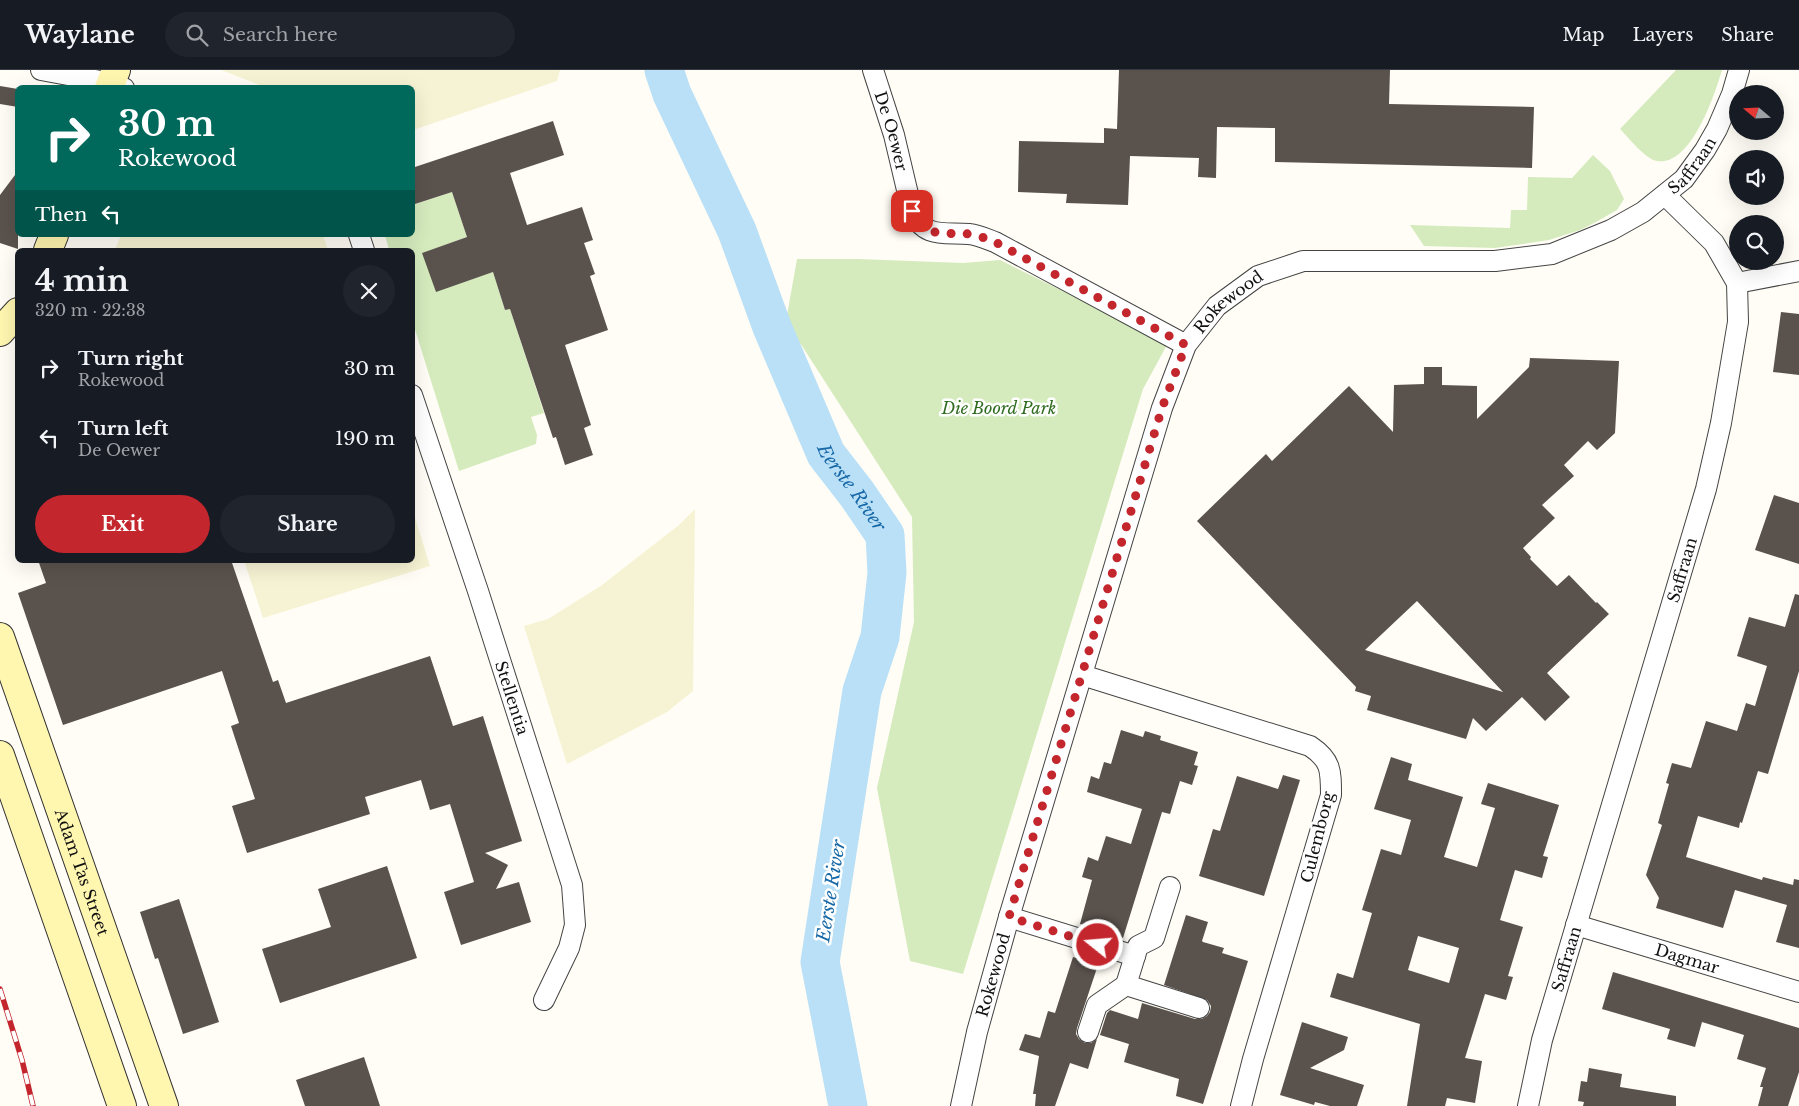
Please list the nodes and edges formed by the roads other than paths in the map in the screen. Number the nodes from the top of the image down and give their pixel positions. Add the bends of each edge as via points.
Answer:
1 (41, 70) edge
2 (873, 70) edge
3 (1739, 70) edge
4 (115, 82) edge
5 (1665, 195) junction
6 (1799, 271) edge
7 (1737, 283) junction
8 (15, 315) edge
9 (0, 332) edge
10 (1186, 345) junction
11 (415, 404) edge
12 (0, 637) edge
13 (1082, 675) junction
14 (0, 755) edge
15 (1170, 887) dead end
16 (1009, 917) junction
17 (1576, 925) junction
18 (1135, 956) junction
19 (1126, 985) junction
20 (1799, 992) edge
21 (544, 1000) dead end
22 (1199, 1008) dead end
23 (1088, 1032) dead end
24 (122, 1106) edge
25 (164, 1106) edge
26 (961, 1106) edge
27 (1241, 1106) edge
28 (1528, 1106) edge

1 - 4 street
2 - 10 street, De Oewer via 894,135 912,211 924,228 934,233 970,234 995,242
3 - 5 street, Saffraan via 1724,112 1705,150 1684,179
5 - 7 street, Saffraan via 1714,243
5 - 10 street, Rokewood via 1611,230 1552,254 1495,260 1303,261 1258,276 1217,306
6 - 7 street
7 - 17 street, Saffraan via 1738,322 1722,423 1706,489
8 - 9 main road
10 - 13 street, Rokewood via 1159,417
11 - 21 street, Stellentia via 572,884 575,925 569,948
12 - 25 main road, Adam Tas Street
13 - 16 street, Rokewood
13 - 27 street, Culemborg via 1310,746 1327,760 1331,772 1331,795
14 - 24 main road
15 - 18 street via 1154,938 1138,946
16 - 18 street
16 - 26 street, Rokewood via 977,1032
17 - 20 street, Dagmar
17 - 28 street, Saffraan via 1542,1040
18 - 19 street
19 - 22 street
19 - 23 street via 1097,1005

